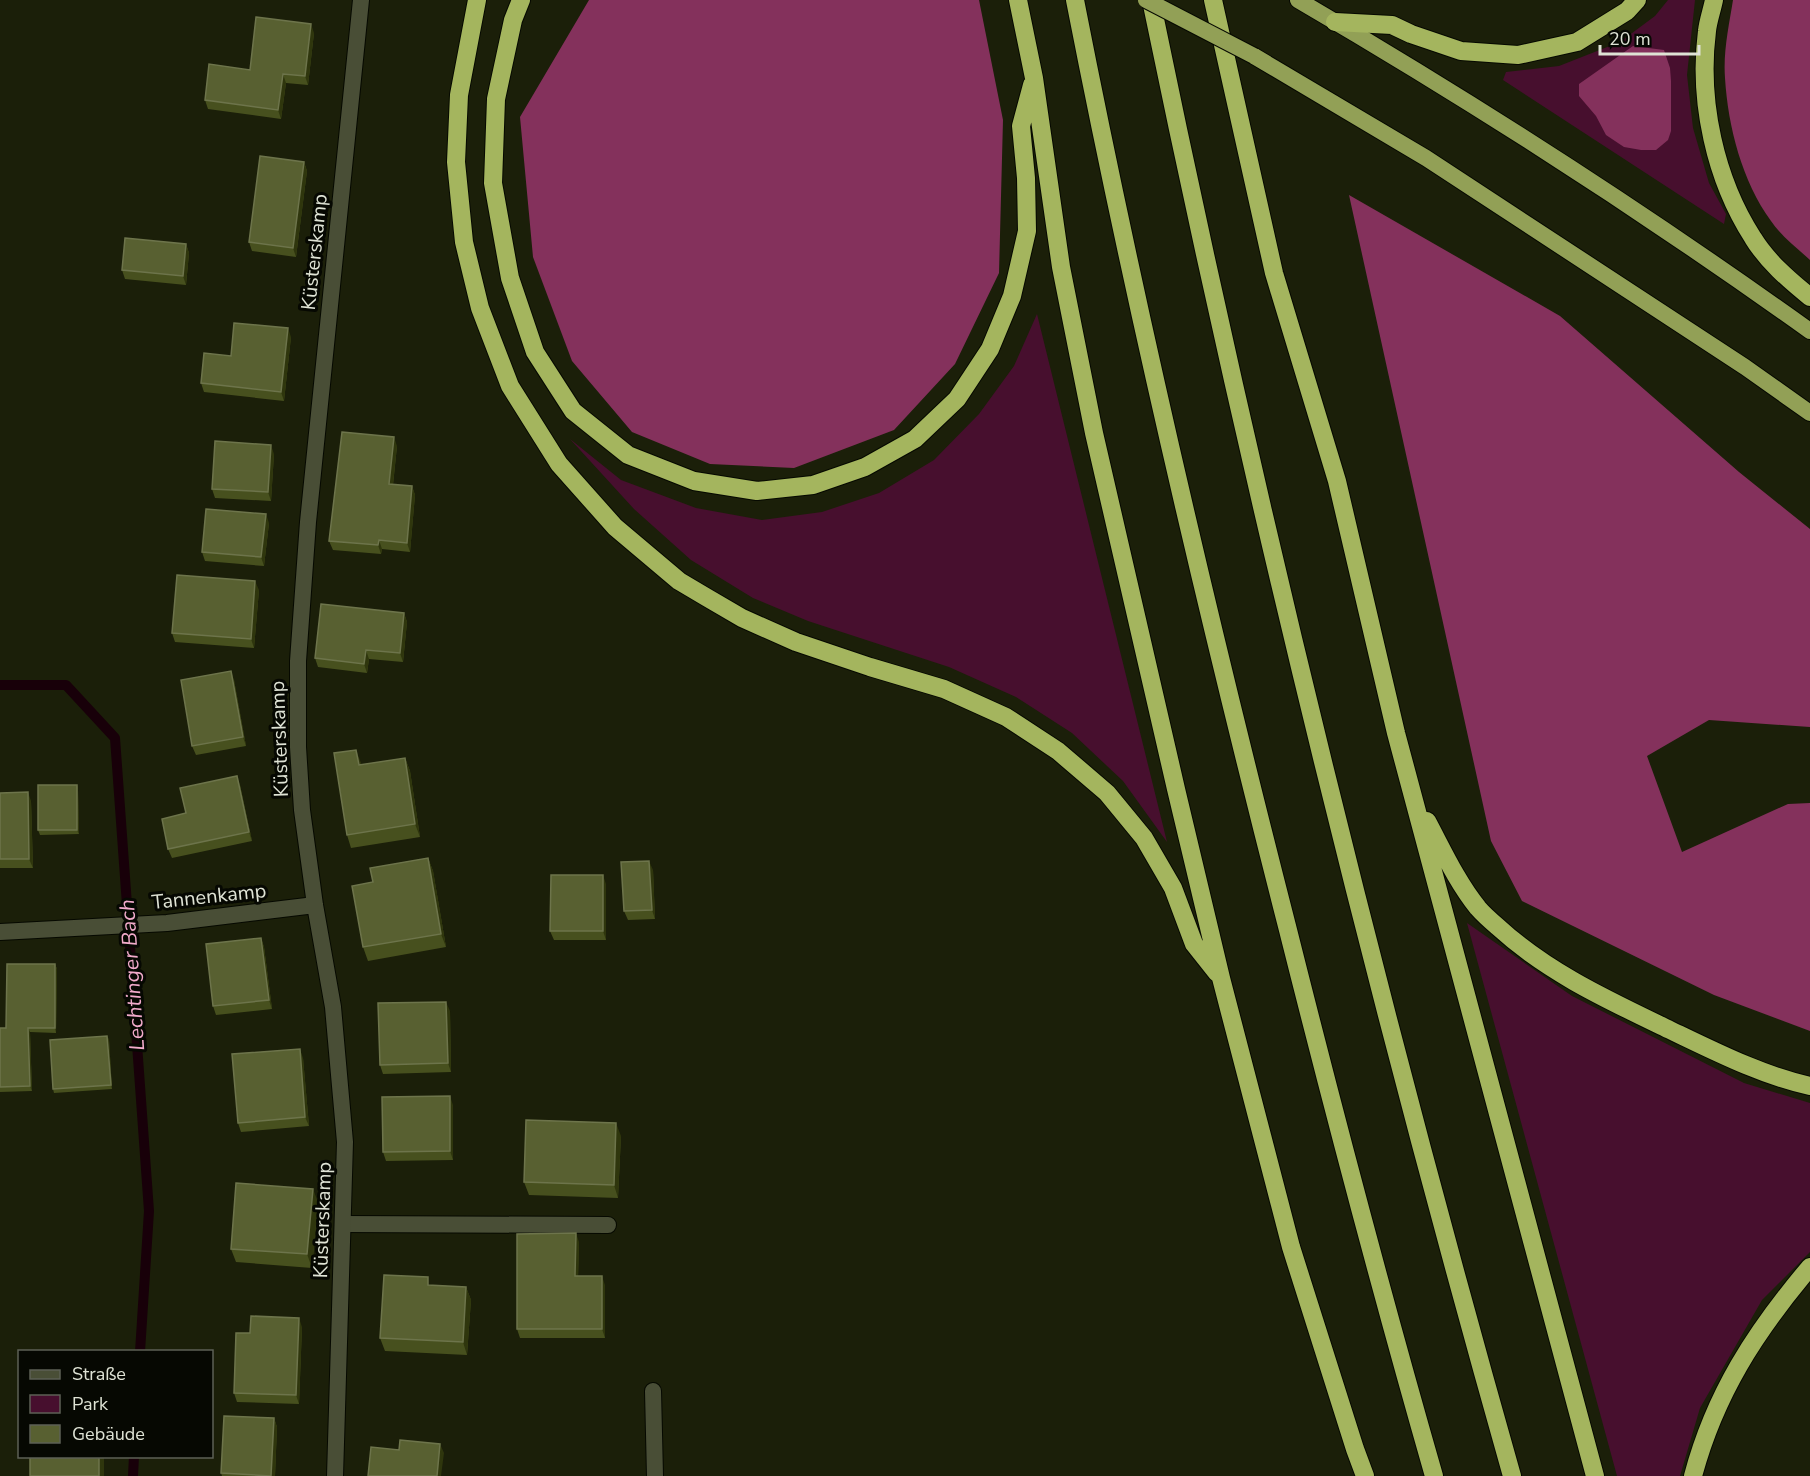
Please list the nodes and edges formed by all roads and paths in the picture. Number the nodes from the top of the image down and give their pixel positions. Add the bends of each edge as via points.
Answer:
1 (361, 0) edge
2 (477, 0) edge
3 (521, 0) edge
4 (1018, 0) edge
5 (1075, 0) edge
6 (1146, 0) edge
7 (1151, 0) edge
8 (1213, 0) edge
9 (1298, 0) edge
10 (1637, 0) edge
11 (1714, 0) edge
12 (1335, 22) junction
13 (1034, 78) junction
14 (1810, 297) edge
15 (1810, 331) edge
16 (1810, 413) edge
17 (1411, 789) junction
18 (315, 905) junction
19 (0, 932) edge
20 (1221, 978) junction
21 (1810, 1086) edge
22 (343, 1224) junction
23 (608, 1225) dead end
24 (1810, 1268) edge
25 (653, 1391) dead end
26 (335, 1476) edge
27 (655, 1476) edge
28 (1365, 1476) edge
29 (1434, 1476) edge
30 (1512, 1476) edge
31 (1595, 1476) edge
32 (1693, 1476) edge

1 - 18 street, Küsterskamp via 308,522 298,661 301,799
2 - 20 highway via 459,95 456,162 464,242 480,308 510,386 559,464 615,527 679,581 733,613 796,642 944,689 1006,717 1058,751 1107,793 1144,838 1173,888 1194,944
3 - 13 highway via 496,99 493,183 510,278 535,352 573,411 628,455 694,481 757,491 813,486 865,467 915,439 957,399 990,349 1012,296 1027,231 1021,126
4 - 13 highway
5 - 29 highway via 1162,415 1248,777
6 - 16 highway, bridge via 1254,57 1426,158
7 - 30 highway via 1239,405 1321,753 1409,1100
8 - 17 highway via 1274,273 1336,481
9 - 12 highway
10 - 12 highway via 1627,11 1577,42 1518,55 1461,51 1392,25
11 - 14 highway via 1707,31 1705,81 1712,137 1728,190 1753,239 1786,278
12 - 15 highway via 1685,244
13 - 20 highway via 1061,267 1094,433
17 - 21 highway via 1451,867 1479,909 1516,944 1603,998 1731,1059 1783,1080
17 - 31 highway
18 - 19 street, Tannenkamp via 167,923
18 - 22 street, Küsterskamp via 333,1007 345,1142
20 - 28 highway via 1291,1248
22 - 23 street
22 - 26 street, Küsterskamp
24 - 32 highway via 1770,1316 1735,1370 1711,1421
25 - 27 street

